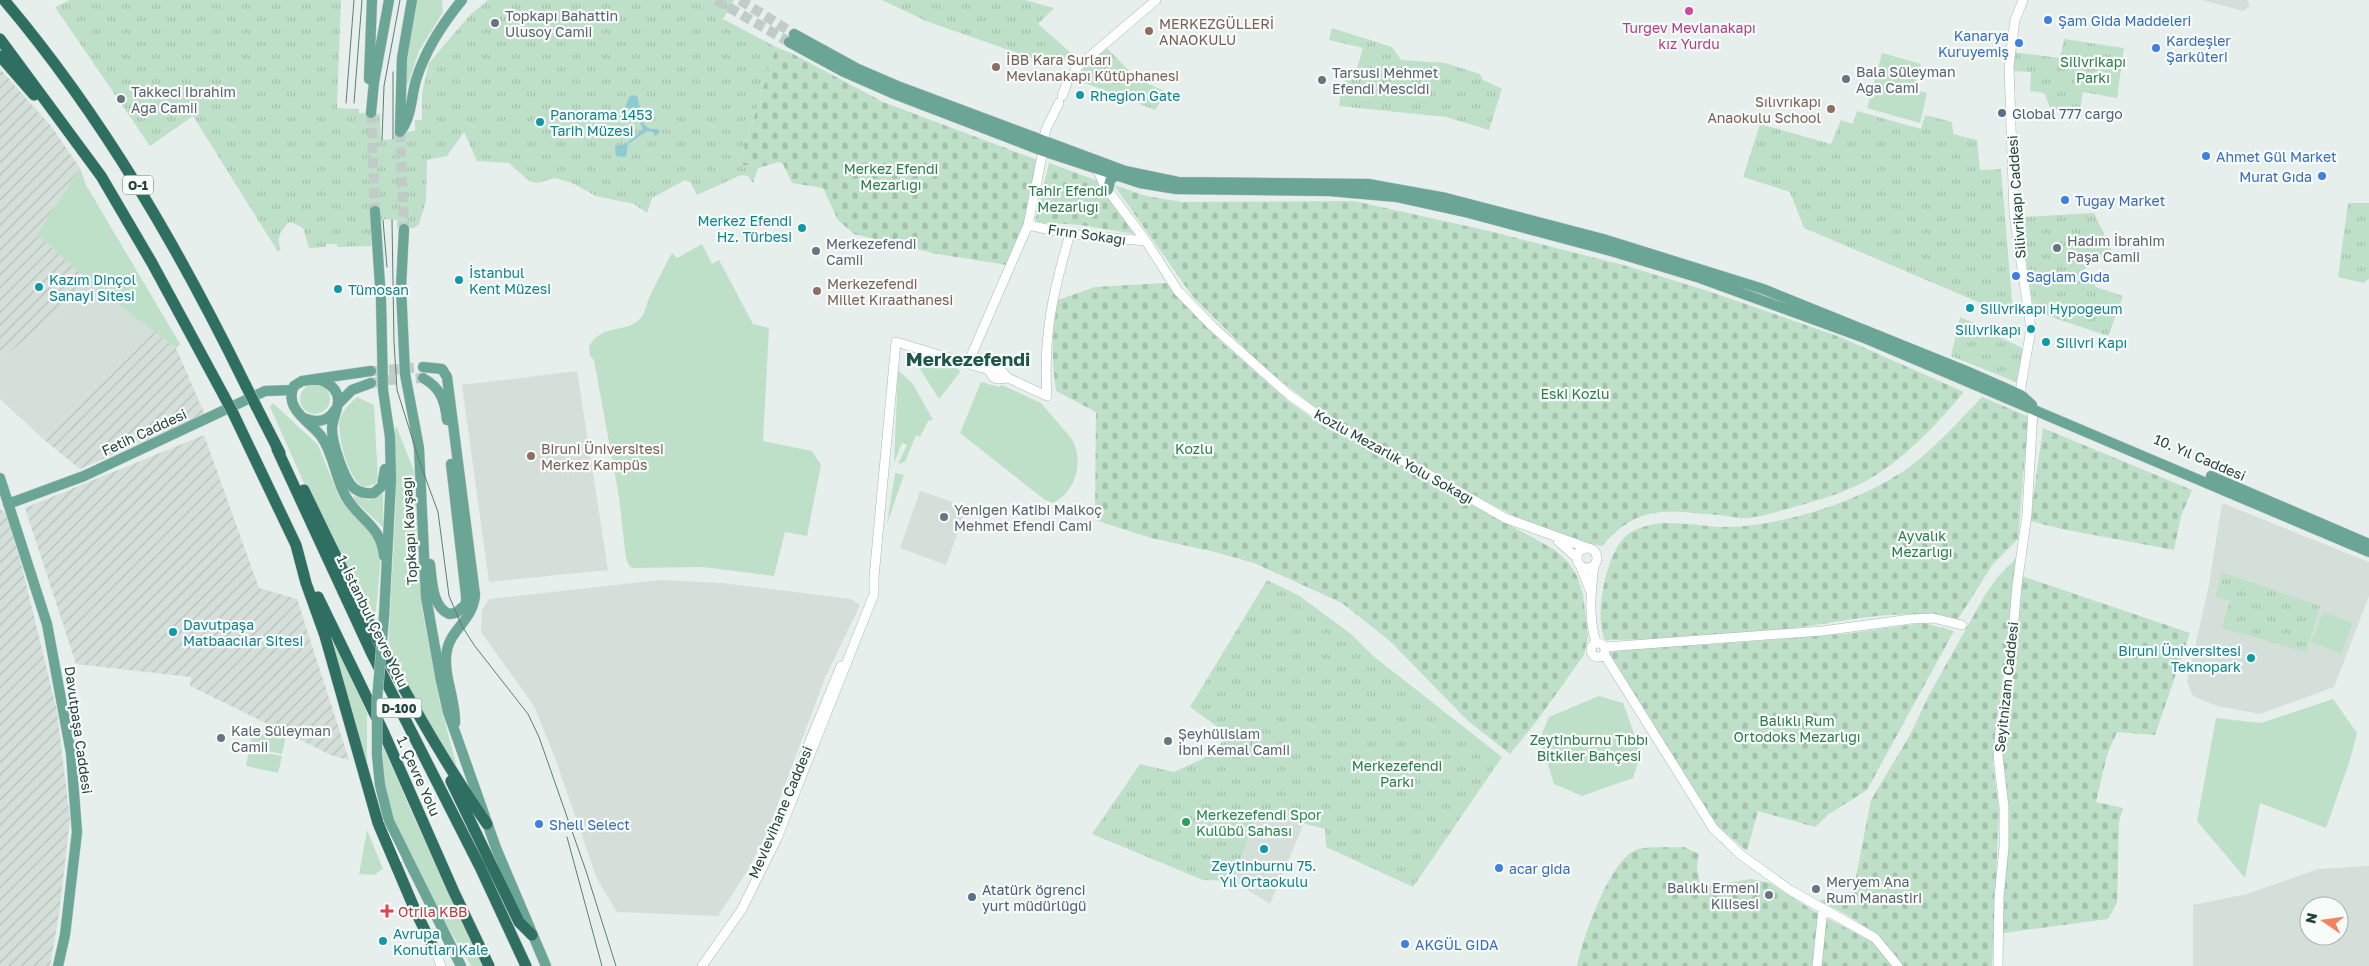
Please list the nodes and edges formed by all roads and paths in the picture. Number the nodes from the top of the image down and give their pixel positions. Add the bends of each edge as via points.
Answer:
1 (4, 0) edge
2 (372, 0) edge
3 (389, 0) edge
4 (412, 0) edge
5 (462, 0) edge
6 (469, 0) edge
7 (1156, 0) edge
8 (2023, 0) edge
9 (451, 16) junction
10 (792, 38) tunnel mouth
11 (0, 39) edge
12 (0, 56) edge
13 (1075, 69) tunnel mouth
14 (1067, 83) tunnel mouth
15 (64, 125) junction
16 (1043, 147) junction
17 (1097, 166) junction
18 (1114, 176) junction
19 (1108, 190) junction
20 (374, 211) tunnel mouth
21 (1028, 225) junction
22 (404, 229) tunnel mouth
23 (1070, 234) junction
24 (1146, 242) junction
25 (968, 363) junction
26 (423, 367) tunnel mouth
27 (371, 371) tunnel mouth
28 (447, 377) junction
29 (314, 378) junction
30 (371, 383) tunnel mouth
31 (292, 390) junction
32 (2026, 403) junction
33 (337, 406) junction
34 (386, 415) junction
35 (303, 418) junction
36 (276, 448) junction
37 (0, 478) edge
38 (420, 489) junction
39 (4, 502) edge
40 (1553, 538) junction
41 (2369, 544) edge
42 (296, 545) junction
43 (1588, 548) junction
44 (2369, 552) edge
45 (1579, 561) junction
46 (1594, 565) junction
47 (387, 584) junction
48 (1590, 591) junction
49 (1962, 625) dead end
50 (1602, 648) junction
51 (455, 729) junction
52 (438, 750) junction
53 (383, 798) junction
54 (488, 824) junction
55 (1823, 909) junction
56 (728, 924) junction
57 (532, 935) junction
58 (433, 947) junction
59 (58, 966) edge
60 (441, 966) edge
61 (462, 966) edge
62 (489, 966) edge
63 (526, 966) edge
64 (546, 966) edge
65 (695, 966) edge
66 (702, 966) edge
67 (1817, 966) edge
68 (1898, 966) edge
69 (1998, 966) edge

1 - 36 highway, O-1, bridge via 59,70 137,184 199,291
2 - 3 main road via 371,113
4 - 9 main road via 402,58 400,132 408,119 424,59
5 - 9 main road
6 - 9 main road
7 - 13 street
8 - 32 street, Silivrikapı Caddesi via 2015,20 2009,66 2014,214 2031,329 2021,386
10 - 16 main road via 844,72 892,93
11 - 15 highway, O-1
12 - 15 highway
14 - 16 street via 1046,129
15 - 42 highway, O-1, bridge via 119,205 233,412
16 - 17 main road
16 - 21 street
17 - 18 main road
17 - 19 street, Kozlu Mezarlık Yolu Sokağı
17 - 32 main road via 1178,182 1368,184 1446,198 1736,280 1866,329
18 - 19 main road
18 - 32 main road via 1176,189 1355,192 1397,197 1465,212 1611,251 1728,287
19 - 24 street, Kozlu Mezarlık Yolu Sokağı
20 - 34 main road, Topkapı Kavşağı
21 - 23 street, Fırın Sokağı
21 - 25 street
22 - 38 main road, Topkapı Kavşağı via 401,287 405,374 418,448
23 - 24 street, Fırın Sokağı
23 - 25 street via 1048,319 1047,396 1008,378 999,369 989,370
24 - 40 street, Kozlu Mezarlık Yolu Sokağı via 1178,292 1288,394 1332,424 1505,518
25 - 56 street, Mevlevihane Caddesi via 896,342 874,594 775,837 742,909
26 - 28 main road via 442,368
27 - 29 main road
28 - 38 main road via 423,378 442,394 446,415 466,594 466,604 452,614 440,607 434,590 425,505
28 - 51 main road via 475,595 472,611 447,649
29 - 31 main road via 296,383
29 - 33 main road via 332,386
30 - 33 main road via 352,390
31 - 35 main road via 294,406
31 - 39 main road, Fetih Caddesi via 265,391 84,476
32 - 41 main road, 10. Yıl Caddesi
32 - 44 main road, 10. Yıl Caddesi
32 - 69 street, Seyitnizam Caddesi via 2027,514 1998,756 2004,807 2004,847 1998,897
33 - 34 main road via 333,421 334,441 347,477 355,489 368,494 378,490 384,481
33 - 35 main road via 332,415 322,420 315,422
34 - 47 main road, Topkapı Kavşağı via 391,480
35 - 47 main road via 324,442 346,498 373,526 381,541
36 - 52 highway via 303,488 383,650
36 - 63 highway, 1. İstanbul Çevre Yolu / D-100 via 371,652 480,867
37 - 39 main road, Davutpaşa Caddesi
38 - 51 main road, Topkapı Kavşağı via 430,625 445,701
39 - 59 main road, Davutpaşa Caddesi via 47,624 71,753 77,832 65,935
40 - 43 street
40 - 45 street
42 - 58 highway via 378,823
42 - 62 highway, 1. Çevre Yolu / D-100
43 - 45 street via 1582,550
43 - 46 street via 1596,554
45 - 46 street via 1585,568
45 - 48 street
46 - 48 street
47 - 53 main road, bridge via 377,700 376,755
48 - 50 street via 1592,627
49 - 50 street via 1933,618 1911,619 1822,631
50 - 55 street via 1713,828 1741,856
51 - 54 main road, Topkapı Kavşağı
52 - 54 highway
52 - 57 highway via 445,771 519,922
53 - 58 street via 392,839
53 - 61 main road via 388,820 402,850
54 - 57 main road, Topkapı Kavşağı
55 - 67 street
55 - 68 street via 1875,938
56 - 65 street, Mevlevihane Caddesi
56 - 66 street, Mevlevihane Caddesi
57 - 64 main road, Topkapı Kavşağı
58 - 60 street

